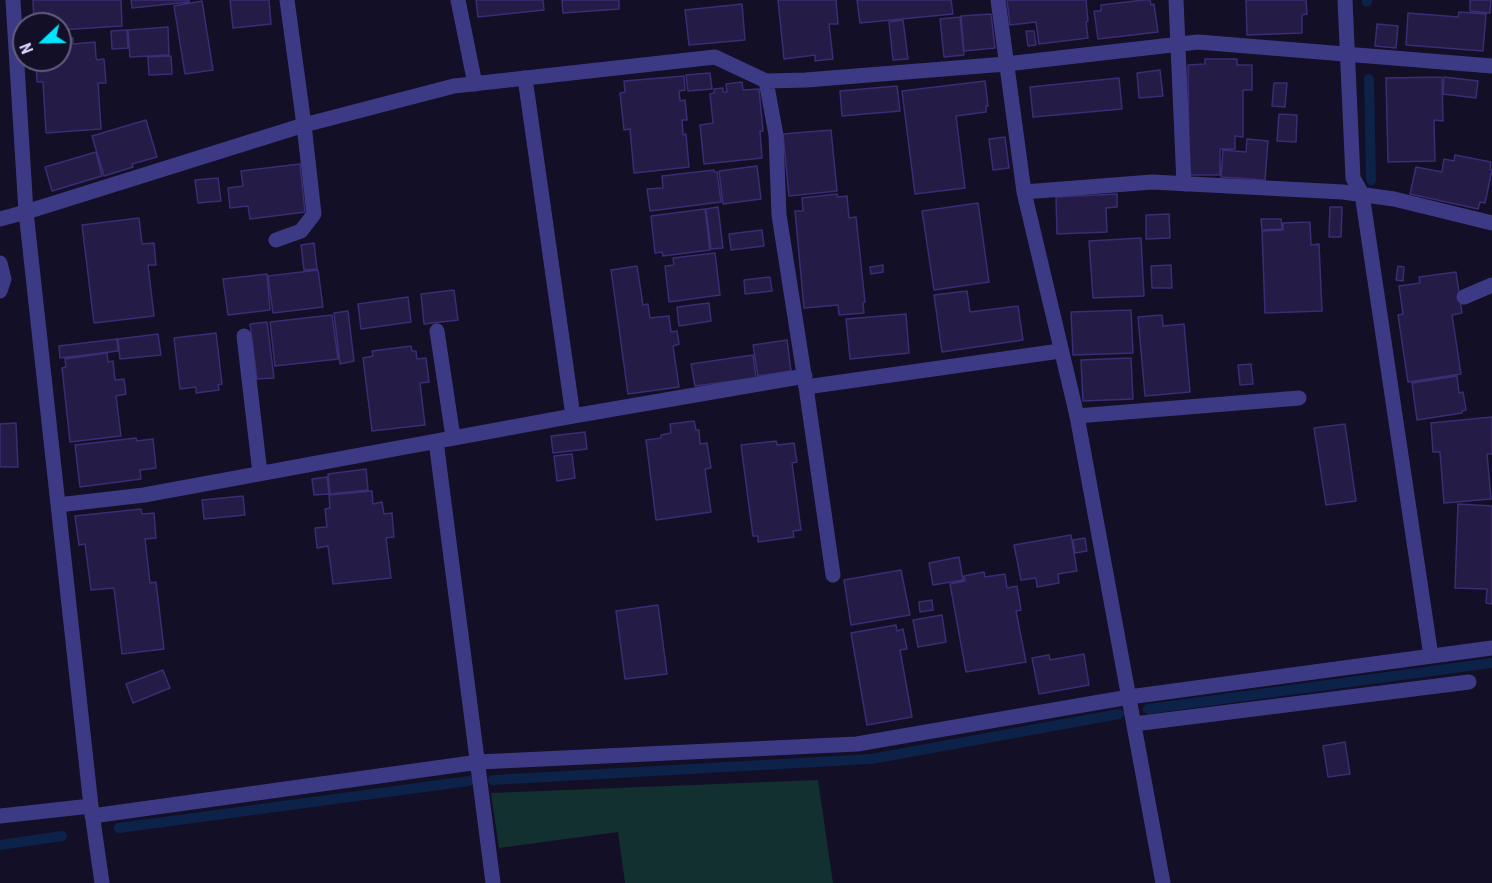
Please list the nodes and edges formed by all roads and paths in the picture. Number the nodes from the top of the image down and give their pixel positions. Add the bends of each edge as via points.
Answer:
1 (13, 0) edge
2 (287, 0) edge
3 (458, 0) edge
4 (998, 0) edge
5 (1176, 0) edge
6 (1345, 0) edge
7 (1178, 45) junction
8 (1347, 54) junction
9 (1006, 64) junction
10 (1492, 66) edge
11 (525, 78) junction
12 (766, 81) junction
13 (475, 84) junction
14 (304, 125) junction
15 (1184, 184) junction
16 (1024, 192) junction
17 (1362, 194) junction
18 (26, 212) junction
19 (0, 219) edge
20 (1492, 223) edge
21 (276, 240) dead end
22 (0, 263) edge
23 (1492, 285) edge
24 (0, 291) edge
25 (1464, 297) dead end
26 (437, 331) dead end
27 (244, 336) dead end
28 (1060, 351) junction
29 (806, 382) junction
30 (1299, 398) dead end
31 (573, 416) junction
32 (1077, 416) junction
33 (453, 437) junction
34 (436, 441) junction
35 (260, 473) junction
36 (58, 505) junction
37 (833, 575) dead end
38 (1492, 648) edge
39 (1431, 656) junction
40 (1469, 682) dead end
41 (1129, 697) junction
42 (1134, 724) junction
43 (479, 762) junction
44 (91, 811) junction
45 (0, 816) edge
46 (102, 883) edge
47 (494, 883) edge
48 (1163, 883) edge

1 - 18 street
2 - 14 street
3 - 13 street
4 - 9 street
5 - 7 street
6 - 8 street
7 - 8 street via 1198,42
7 - 9 street
7 - 15 street
8 - 10 street
8 - 17 street via 1353,177
9 - 12 street
9 - 16 street
11 - 12 street via 715,57
11 - 13 street
11 - 31 street
12 - 29 street via 776,135 779,215
13 - 14 street
14 - 18 street
14 - 21 street via 314,214 300,231
15 - 16 street via 1152,182
15 - 17 street
16 - 28 street
17 - 20 street
17 - 39 street
18 - 19 street
18 - 36 street
22 - 24 street via 4,279
23 - 25 street
26 - 33 street
27 - 35 street
28 - 29 street
28 - 32 street
29 - 31 street
29 - 37 street
30 - 32 street
31 - 33 street
32 - 41 street
33 - 34 street
34 - 35 street
34 - 43 street
35 - 36 street via 144,495
36 - 44 street
38 - 39 street
39 - 41 street
40 - 42 street
41 - 42 street
41 - 43 street via 857,744
42 - 48 street
43 - 44 street
43 - 47 street
44 - 45 street
44 - 46 street

